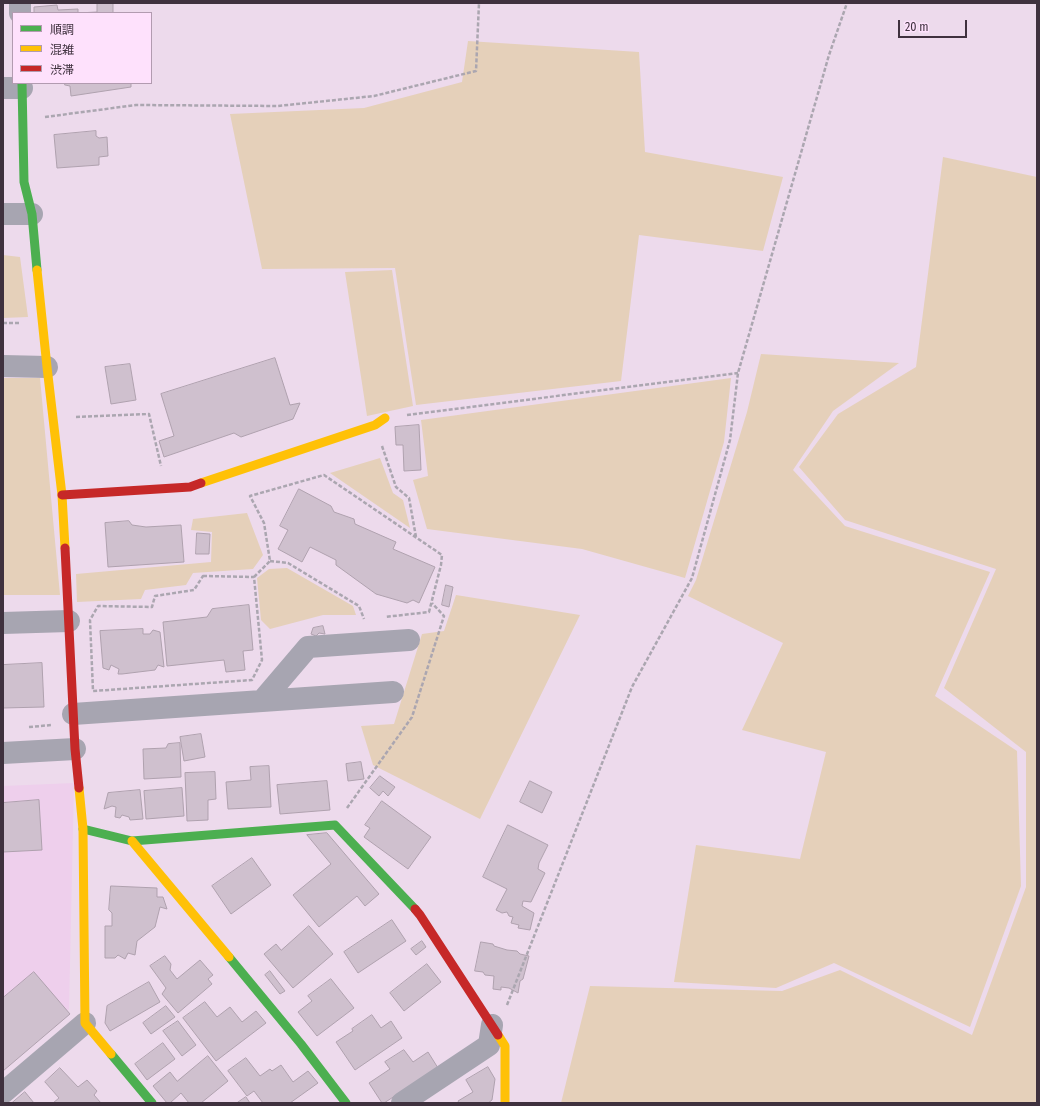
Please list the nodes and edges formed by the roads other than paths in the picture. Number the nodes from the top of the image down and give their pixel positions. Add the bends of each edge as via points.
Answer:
1 (16, 86) edge
2 (3, 214) edge
3 (32, 214) junction
4 (3, 366) edge
5 (47, 367) junction
6 (385, 418) road end
7 (62, 495) junction
8 (69, 621) junction
9 (3, 623) edge
10 (410, 640) dead end
11 (393, 692) dead end
12 (262, 701) junction
13 (73, 714) junction
14 (75, 749) junction
15 (3, 752) edge
16 (83, 829) junction
17 (132, 841) junction
18 (85, 1023) junction
19 (492, 1025) junction
20 (3, 1093) edge
21 (152, 1103) edge
22 (346, 1103) edge
23 (402, 1103) edge
24 (505, 1103) edge

1 - 3 street via 22,120 24,182
2 - 3 street
3 - 5 street
4 - 5 street
5 - 7 street
6 - 7 street via 375,425 190,487
7 - 8 street
8 - 9 street
8 - 13 street
10 - 12 street via 308,646
11 - 12 street
12 - 13 street
13 - 14 street
14 - 15 street
14 - 16 street
16 - 17 street
16 - 18 street
17 - 19 street via 335,825 420,915
17 - 22 street via 301,1044
18 - 20 street
18 - 21 street
19 - 23 street via 489,1045
19 - 24 street via 505,1046

